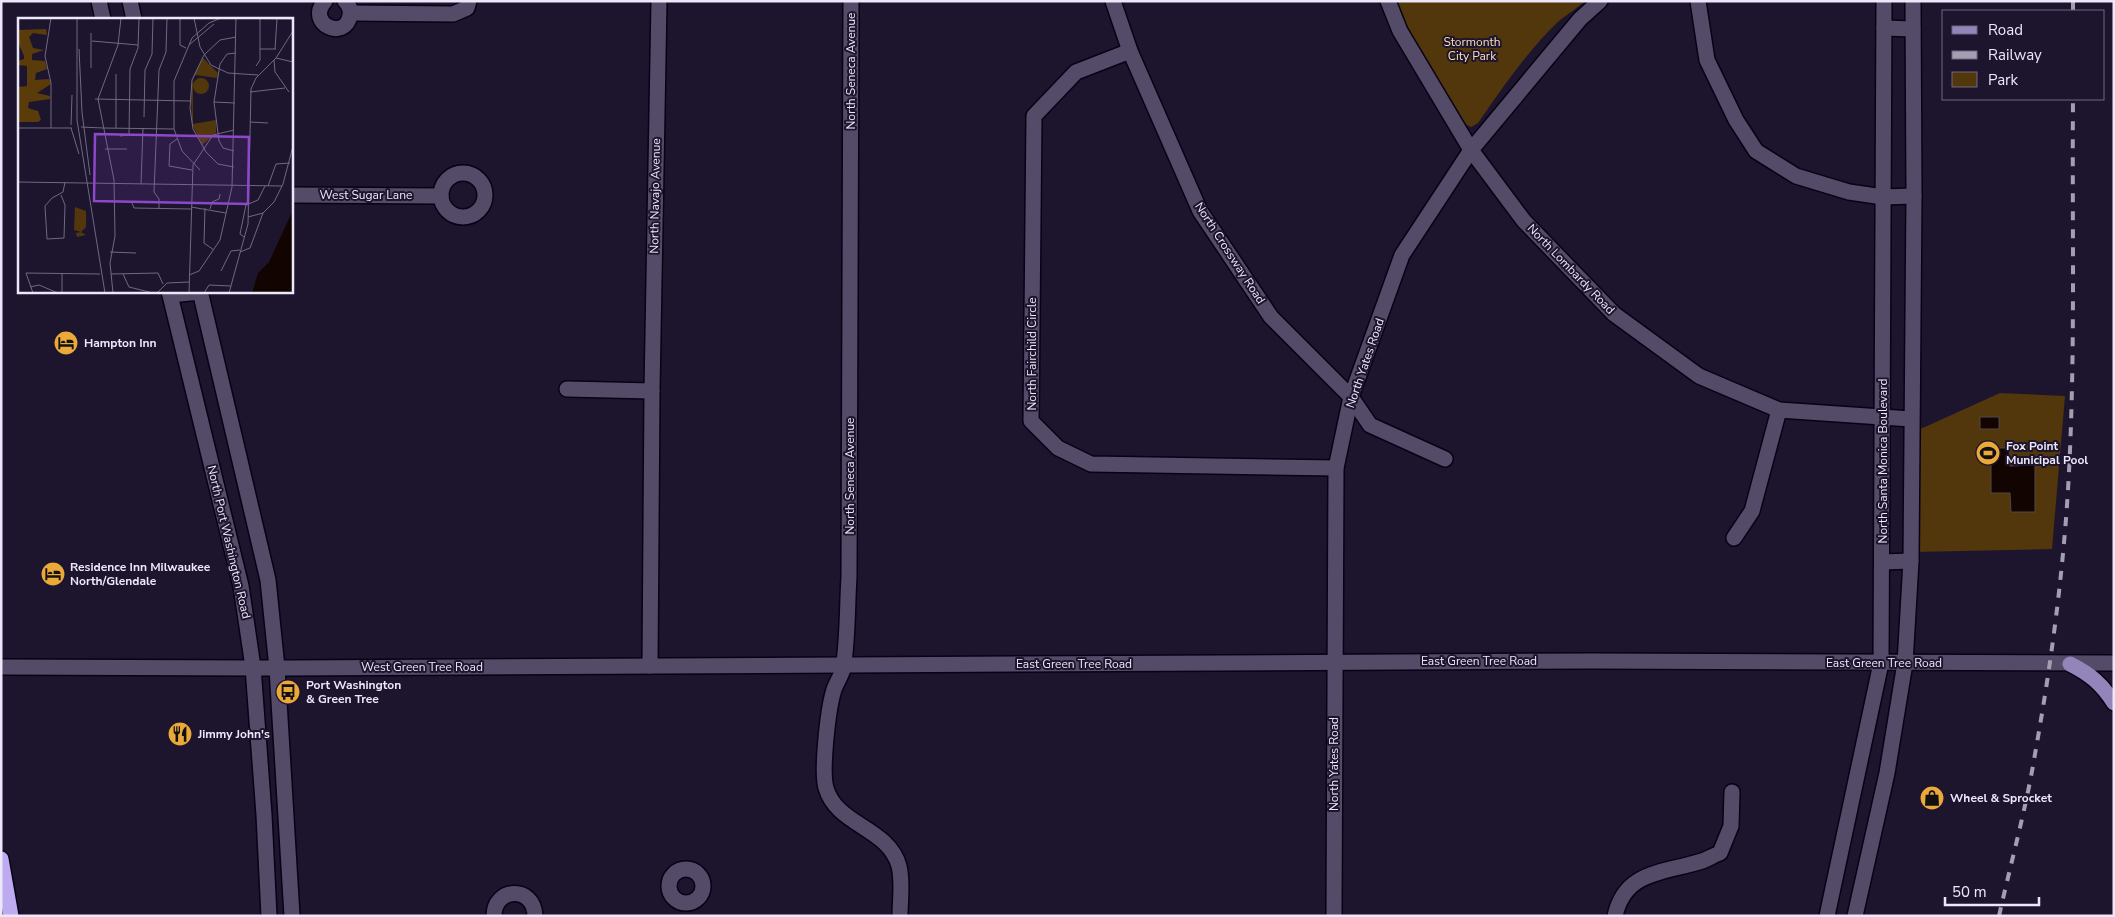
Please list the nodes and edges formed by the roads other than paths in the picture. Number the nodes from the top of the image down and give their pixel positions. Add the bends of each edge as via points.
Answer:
1 (99, 1) edge
2 (130, 1) edge
3 (325, 1) edge
4 (469, 1) edge
5 (658, 1) edge
6 (851, 1) edge
7 (1113, 1) edge
8 (1388, 1) edge
9 (1600, 1) edge
10 (1698, 1) edge
11 (1884, 1) edge
12 (1913, 1) edge
13 (348, 7) edge
14 (104, 18) edge
15 (134, 18) edge
16 (1884, 28) junction
17 (1913, 29) junction
18 (1130, 51) junction
19 (1471, 150) junction
20 (292, 195) edge
21 (441, 196) dead end
22 (1884, 196) junction
23 (1914, 196) junction
24 (200, 292) edge
25 (170, 293) edge
26 (567, 389) dead end
27 (652, 391) junction
28 (1351, 397) junction
29 (1779, 410) junction
30 (1883, 418) junction
31 (1911, 419) junction
32 (1445, 459) dead end
33 (1336, 468) junction
34 (1734, 538) dead end
35 (1911, 561) junction
36 (1882, 562) junction
37 (268, 580) junction
38 (241, 586) junction
39 (1335, 662) junction
40 (1882, 663) junction
41 (1905, 663) junction
42 (2114, 663) edge
43 (2070, 664) junction
44 (252, 666) junction
45 (650, 666) junction
46 (843, 666) junction
47 (1, 667) edge
48 (277, 668) junction
49 (2114, 703) edge
50 (1732, 792) dead end
51 (1, 859) edge
52 (11, 916) edge
53 (269, 916) edge
54 (292, 916) edge
55 (494, 916) edge
56 (535, 916) edge
57 (900, 916) edge
58 (1334, 916) edge
59 (1615, 916) edge
60 (1827, 916) edge
61 (1855, 916) edge

1 - 14 street
2 - 15 street
3 - 13 street via 320,14 328,27 338,28 347,23
4 - 13 street via 467,8 453,14
5 - 27 street, North Navajo Avenue
6 - 46 street, North Seneca Avenue via 850,577
7 - 18 street, North Crossway Road
8 - 19 street, North Lombardy Road via 1400,31
9 - 19 street, North Yates Road via 1580,20
10 - 22 street via 1707,60 1736,120 1756,151 1796,176 1849,192
11 - 16 street, North Santa Monica Boulevard
12 - 17 street
16 - 17 street
16 - 22 street, North Santa Monica Boulevard
17 - 23 street
18 - 28 street, North Crossway Road via 1200,211 1271,317
18 - 33 street, North Fairchild Circle via 1076,72 1034,116 1032,421 1058,448 1091,464
19 - 28 street, North Yates Road via 1402,255
19 - 29 street, North Lombardy Road via 1524,221 1614,314 1699,376
20 - 21 street, West Sugar Lane
22 - 23 street
22 - 30 street, North Santa Monica Boulevard
23 - 31 street
24 - 25 street
24 - 37 street, North Port Washington Road
25 - 38 street, North Port Washington Road
26 - 27 street
27 - 45 street, North Navajo Avenue
28 - 32 street, North Crossway Road via 1370,425
28 - 33 street, North Yates Road
29 - 30 street, North Lombardy Road
29 - 34 street via 1752,511
30 - 31 street, North Lombardy Road
30 - 36 street, North Santa Monica Boulevard
31 - 35 street
33 - 39 street, North Yates Road
35 - 36 street
35 - 41 street
36 - 40 street, North Santa Monica Boulevard
37 - 38 street
37 - 48 street, North Port Washington Road
38 - 44 street, North Port Washington Road
39 - 40 street, East Green Tree Road
39 - 46 street, East Green Tree Road
39 - 58 street, North Yates Road
40 - 41 street, East Green Tree Road
40 - 60 street, North Santa Monica Boulevard
41 - 43 street, East Green Tree Road
41 - 61 street via 1887,773
42 - 43 street, East Green Tree Road
43 - 49 main road via 2098,681
44 - 47 street, West Green Tree Road
44 - 48 street, West Green Tree Road
44 - 53 street, North Port Washington Road
45 - 46 street, West Green Tree Road
45 - 48 street, West Green Tree Road
46 - 57 street, North Seneca Avenue via 832,696 825,786 842,813 875,834 891,850 899,866
48 - 54 street, North Port Washington Road
50 - 59 street via 1731,826 1720,853 1657,872 1632,884 1618,902
51 - 52 highway
55 - 56 street via 498,901 503,896 516,893 532,903

